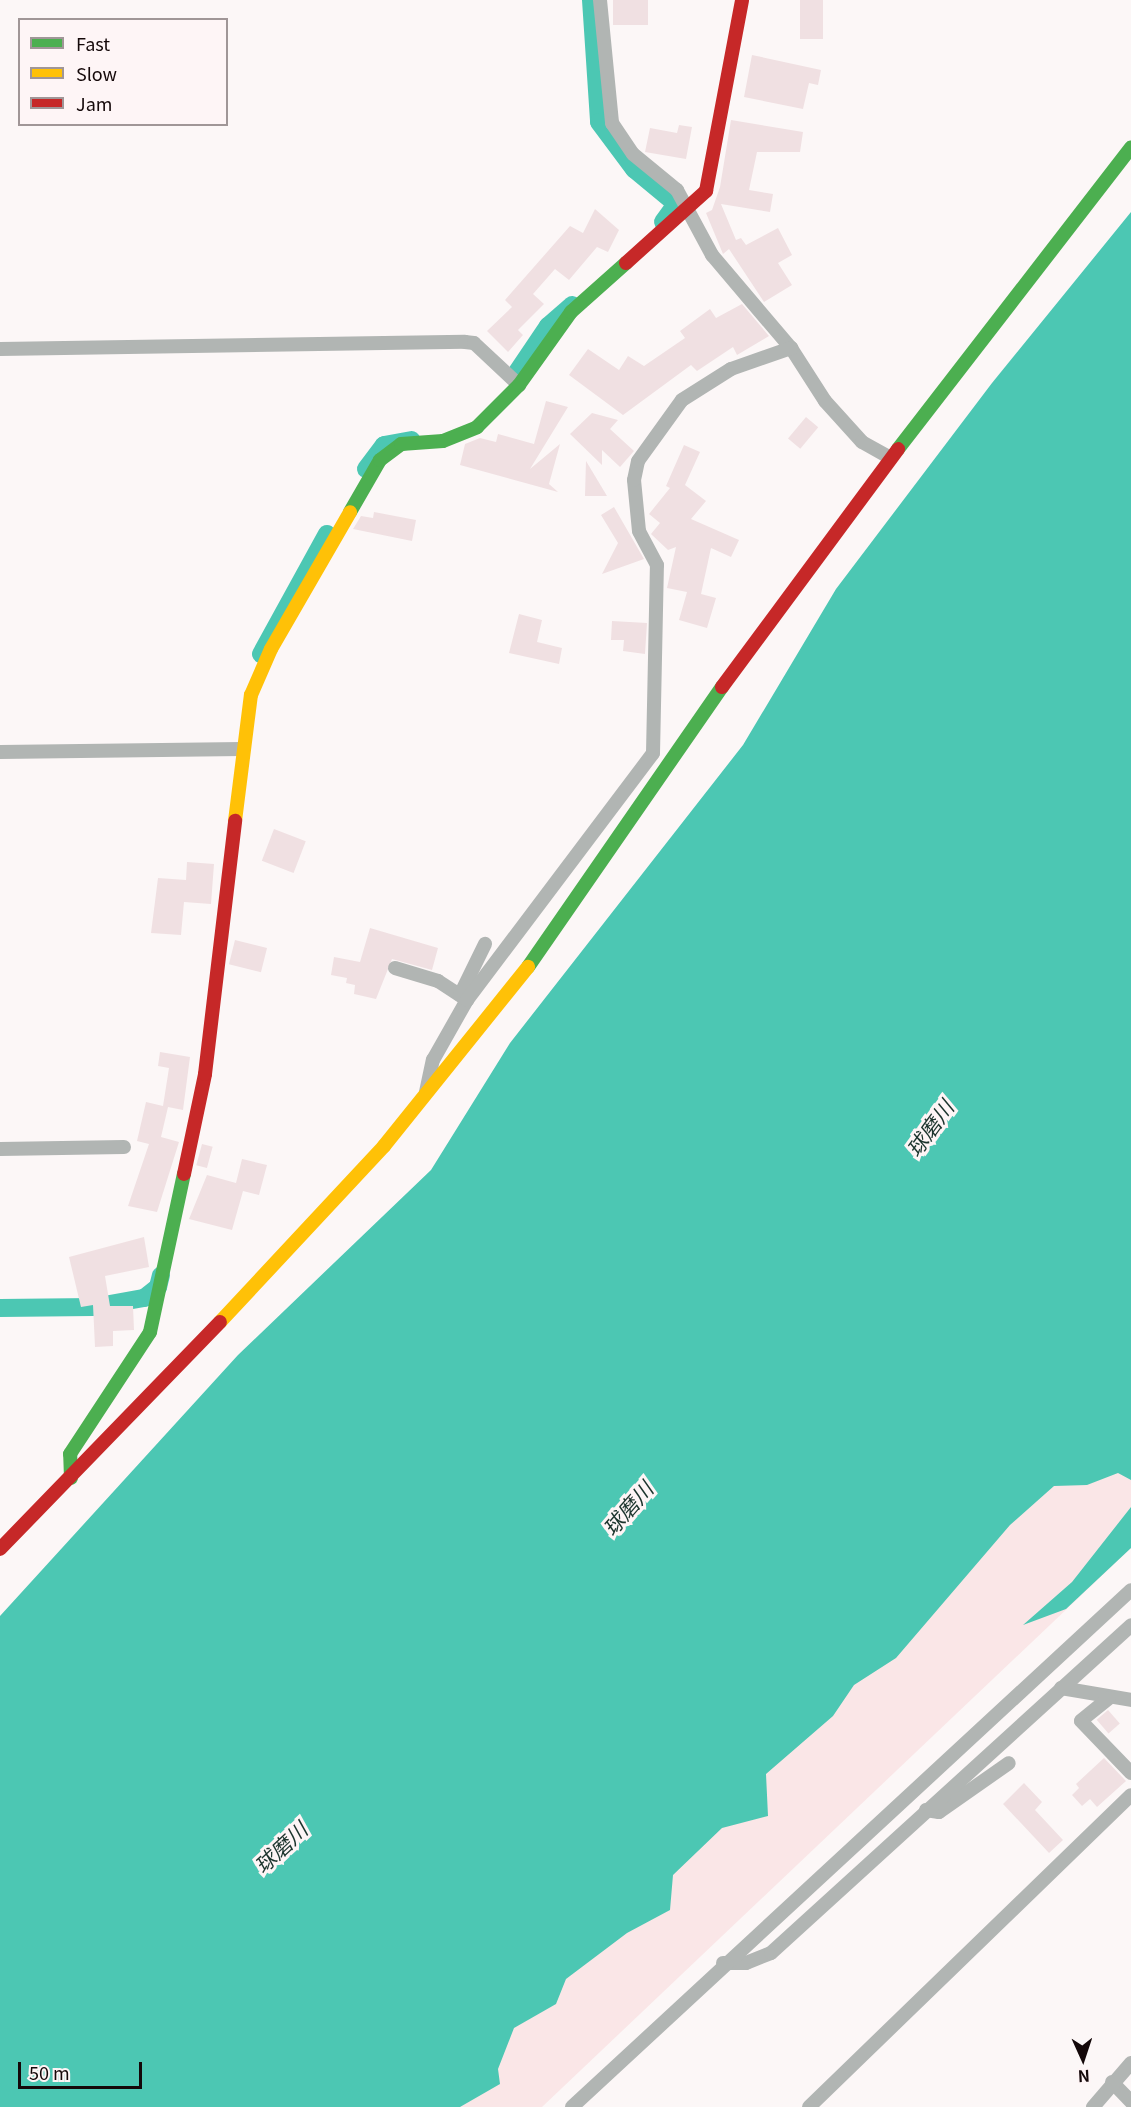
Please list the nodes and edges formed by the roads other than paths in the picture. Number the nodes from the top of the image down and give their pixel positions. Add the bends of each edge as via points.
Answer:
1 (600, 0) edge
2 (742, 0) edge
3 (1131, 148) edge
4 (687, 210) junction
5 (791, 348) junction
6 (0, 349) edge
7 (519, 385) junction
8 (889, 458) junction
9 (242, 749) junction
10 (0, 752) edge
11 (485, 944) dead end
12 (395, 968) dead end
13 (464, 998) junction
14 (426, 1093) junction
15 (124, 1147) dead end
16 (0, 1149) edge
17 (71, 1478) junction
18 (0, 1549) edge
19 (1131, 1590) edge
20 (1131, 1625) edge
21 (1061, 1688) junction
22 (1109, 1698) junction
23 (1131, 1700) edge
24 (1009, 1763) dead end
25 (1131, 1773) edge
26 (1131, 1795) edge
27 (926, 1810) junction
28 (723, 1963) junction
29 (1131, 2063) edge
30 (1112, 2082) junction
31 (1131, 2102) edge
32 (572, 2107) edge
33 (809, 2107) edge
34 (1093, 2107) edge

1 - 4 street via 612,123 633,154 677,190
2 - 4 street via 706,191
3 - 8 street
4 - 5 street via 712,255
4 - 7 street via 571,312
5 - 8 street via 855,434
5 - 13 street via 731,369 682,400 638,461 634,480 639,531 657,565 653,753
6 - 7 street via 474,343
7 - 9 street via 477,427 442,441 401,444 381,460 271,649 251,695
8 - 14 street via 783,598 539,954
9 - 10 street
9 - 17 street via 205,1074 150,1332 70,1454
11 - 13 street
12 - 13 street via 438,981
13 - 14 street via 433,1060
14 - 17 street via 214,1330
15 - 16 street
17 - 18 street
19 - 28 street
20 - 21 street
21 - 22 street
21 - 27 street
22 - 23 street
22 - 25 street via 1080,1720
24 - 27 street via 939,1812
26 - 33 street
27 - 28 street via 771,1953 747,1963
28 - 32 street
29 - 30 street
30 - 31 street
30 - 34 street

